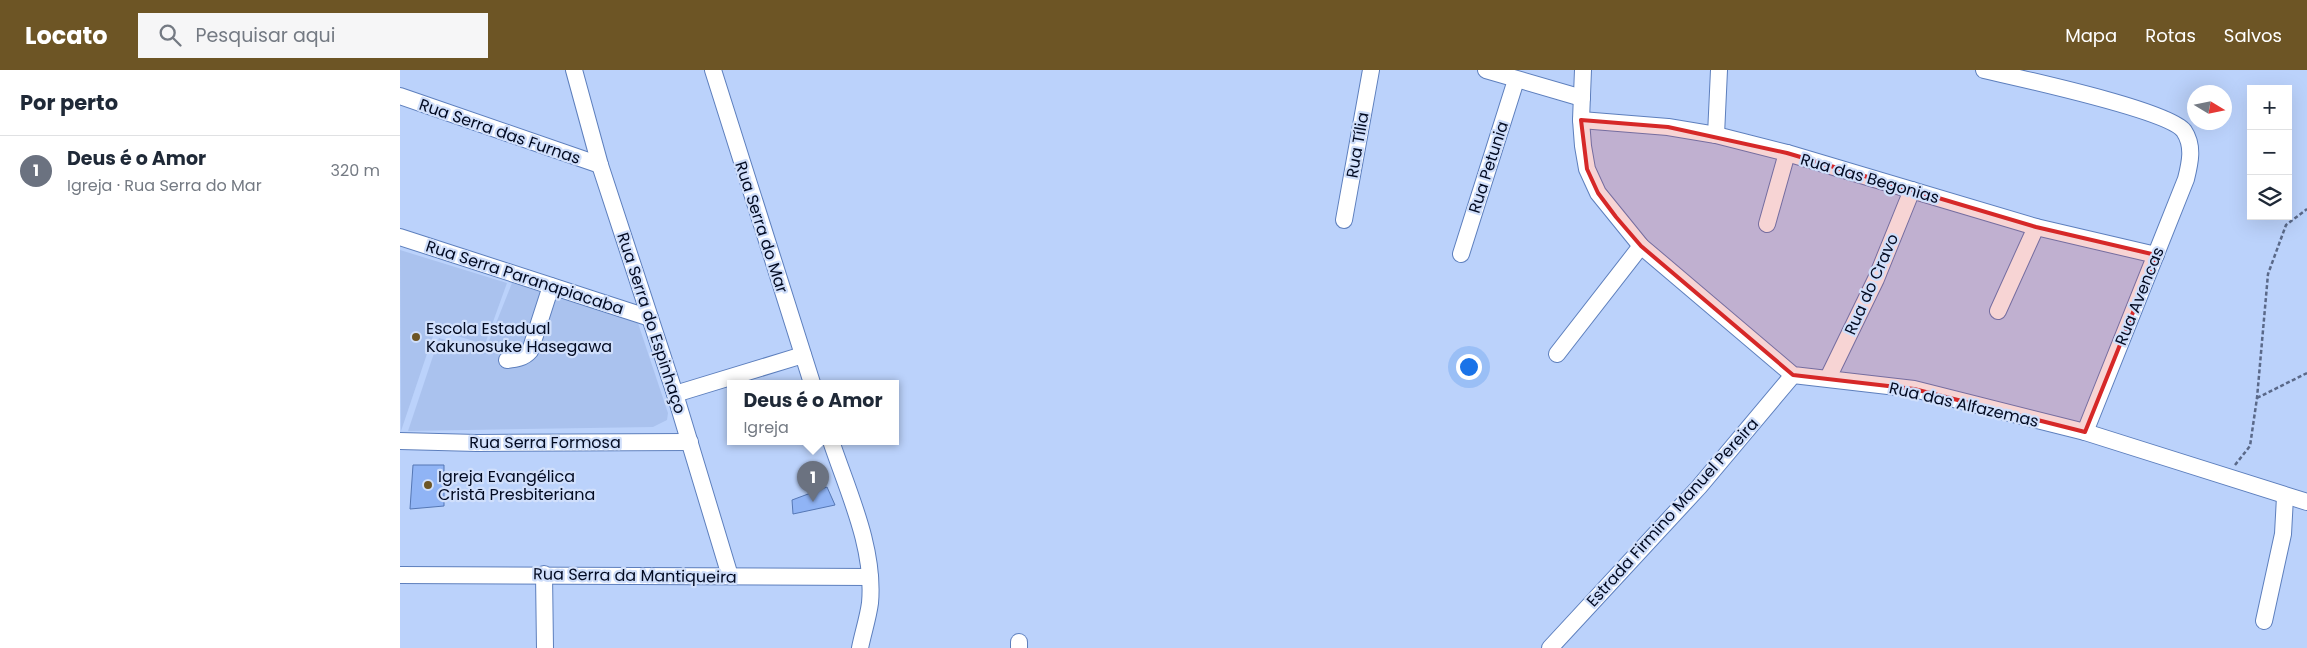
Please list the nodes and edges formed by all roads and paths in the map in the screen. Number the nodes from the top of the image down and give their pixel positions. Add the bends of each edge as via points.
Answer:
1 (574, 70) edge
2 (712, 70) edge
3 (1371, 70) edge
4 (1486, 70) edge
5 (1582, 70) edge
6 (1720, 70) edge
7 (1984, 70) edge
8 (1516, 80) junction
9 (400, 96) edge
10 (1582, 98) junction
11 (1581, 120) junction
12 (1716, 135) junction
13 (1787, 153) junction
14 (600, 165) junction
15 (1912, 190) junction
16 (2307, 209) edge
17 (1344, 220) dead end
18 (1767, 224) dead end
19 (2036, 227) junction
20 (400, 237) edge
21 (1641, 246) junction
22 (1460, 254) dead end
23 (2156, 254) junction
24 (551, 286) junction
25 (1998, 311) dead end
26 (650, 318) junction
27 (1557, 354) dead end
28 (803, 355) junction
29 (507, 360) dead end
30 (2307, 372) edge
31 (1793, 375) junction
32 (1828, 378) junction
33 (811, 380) edge
34 (676, 394) junction
35 (2257, 398) junction
36 (2085, 432) junction
37 (400, 441) edge
38 (690, 442) junction
39 (832, 445) edge
40 (2225, 477) junction
41 (2286, 496) junction
42 (2307, 502) edge
43 (544, 574) junction
44 (400, 575) edge
45 (730, 576) junction
46 (870, 577) junction
47 (2264, 621) dead end
48 (545, 648) edge
49 (860, 648) edge
50 (1550, 648) edge

1 - 14 street, Rua Serra do Espinhaço
2 - 28 street, Rua Serra do Mar
3 - 17 street, Rua Tília
4 - 8 street
5 - 10 street
6 - 12 street
7 - 23 street, Rua Avencas via 2138,109 2169,120 2183,130 2190,145 2191,159
8 - 10 street
8 - 22 street, Rua Petunia
9 - 14 street, Rua Serra das Furnas
10 - 11 street
11 - 12 street, Rua das Begonias via 1668,127
11 - 21 street via 1587,168 1598,193
12 - 13 street, Rua das Begonias
13 - 15 street, Rua das Begonias
13 - 18 street
14 - 26 street, Rua Serra do Espinhaço
15 - 19 street, Rua das Begonias
15 - 32 street, Rua do Cravo via 1880,272
16 - 35 path via 2286,225 2268,274
19 - 23 street, Rua das Begonias
19 - 25 street
20 - 24 street, Rua Serra Paranapiacaba
21 - 27 street
21 - 31 street
23 - 36 street, Rua Avencas
24 - 26 street, Rua Serra Paranapiacaba
24 - 29 street via 530,351 518,359
26 - 34 street, Rua Serra do Espinhaço
28 - 33 street, Rua Serra do Mar
28 - 34 street
30 - 35 path
31 - 32 street, Rua das Alfazemas
31 - 50 street, Estrada Firmino Manuel Pereira via 1699,487
32 - 36 street, Rua das Alfazemas via 1914,389
34 - 38 street, Rua Serra do Espinhaço
35 - 40 path via 2250,446
36 - 40 street, Rua das Alfazemas
37 - 38 street, Rua Serra Formosa
38 - 45 street, Rua Serra do Espinhaço
39 - 46 street via 864,543
40 - 41 street, Rua das Alfazemas
41 - 42 street, Rua das Alfazemas
41 - 47 street via 2283,534
43 - 44 street, Rua Serra da Mantiqueira
43 - 45 street, Rua Serra da Mantiqueira
43 - 48 street
45 - 46 street, Rua Serra da Mantiqueira
46 - 49 street via 870,604

